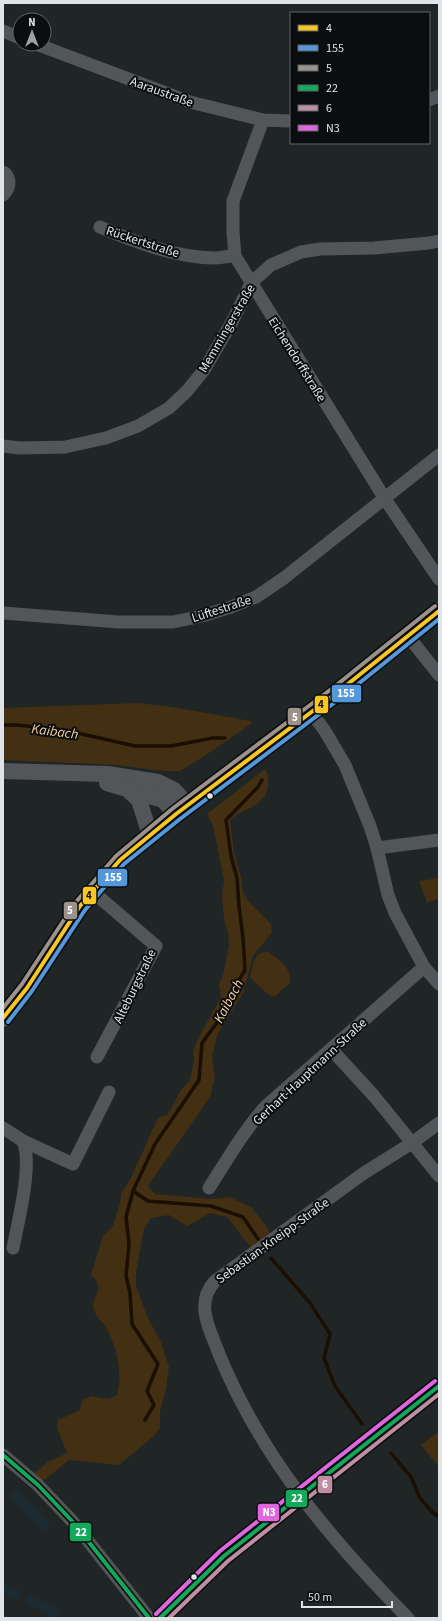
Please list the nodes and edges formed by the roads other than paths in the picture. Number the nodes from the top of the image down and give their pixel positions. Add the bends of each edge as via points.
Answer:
1 (52, 50) edge
2 (264, 120) junction
3 (290, 121) edge
4 (3, 172) edge
5 (3, 195) edge
6 (100, 227) dead end
7 (439, 240) edge
8 (235, 256) junction
9 (251, 282) junction
10 (3, 446) edge
11 (439, 455) edge
12 (385, 499) junction
13 (439, 579) edge
14 (439, 612) edge
15 (3, 613) edge
16 (408, 636) junction
17 (439, 675) edge
18 (311, 712) junction
19 (3, 771) edge
20 (78, 774) junction
21 (126, 788) junction
22 (182, 809) junction
23 (150, 835) junction
24 (439, 840) edge
25 (377, 848) junction
26 (92, 891) junction
27 (424, 967) junction
28 (439, 984) edge
29 (3, 1018) edge
30 (331, 1049) junction
31 (98, 1057) dead end
32 (109, 1092) dead end
33 (439, 1123) edge
34 (3, 1128) edge
35 (23, 1141) junction
36 (412, 1143) junction
37 (439, 1176) edge
38 (209, 1188) dead end
39 (13, 1248) dead end
40 (439, 1386) edge
41 (3, 1455) edge
42 (300, 1497) junction
43 (149, 1618) edge
44 (160, 1618) edge
45 (408, 1618) edge

1 - 2 street, Aaraustraße via 190,102
2 - 3 street, Aaraustraße
2 - 8 street, Eichendorffstraße via 233,201
4 - 5 street via 9,178 9,186
6 - 8 street, Rückertstraße via 149,246 180,254 214,258
7 - 9 street, Memmingerstraße via 374,248 301,252 271,265
8 - 9 street, Eichendorffstraße
9 - 10 street, Memmingerstraße via 232,322 204,370 169,408 138,426 106,438 65,446
9 - 12 street, Eichendorffstraße
11 - 12 street, Lüftestraße
12 - 13 street, Eichendorffstraße
12 - 15 street, Lüftestraße via 256,597 202,616 173,622 119,622
14 - 16 main road
16 - 17 street
16 - 18 main road
18 - 22 main road
18 - 25 street via 339,753
19 - 20 street
20 - 21 street
20 - 22 street via 108,774 158,782 174,790
21 - 22 street
21 - 23 street via 139,800
22 - 23 main road
23 - 26 main road via 120,860
24 - 25 street
25 - 27 street via 395,913
26 - 29 main road via 70,920 27,988
26 - 31 street, Alteburgstraße via 156,946
27 - 28 street
27 - 30 street, Gerhart-Hauptmann-Straße
30 - 36 street
30 - 38 street, Gerhart-Hauptmann-Straße via 251,1122
32 - 35 street via 73,1164
33 - 36 street, Sebastian-Kneipp-Straße
34 - 35 street
35 - 39 street via 26,1149 24,1187
36 - 37 street
36 - 42 street, Sebastian-Kneipp-Straße via 364,1173 215,1281 206,1293 204,1303 207,1321 230,1380 264,1444
40 - 42 street
41 - 43 street via 38,1485 73,1522
42 - 44 street via 224,1556
42 - 45 street, Sebastian-Kneipp-Straße via 360,1569

